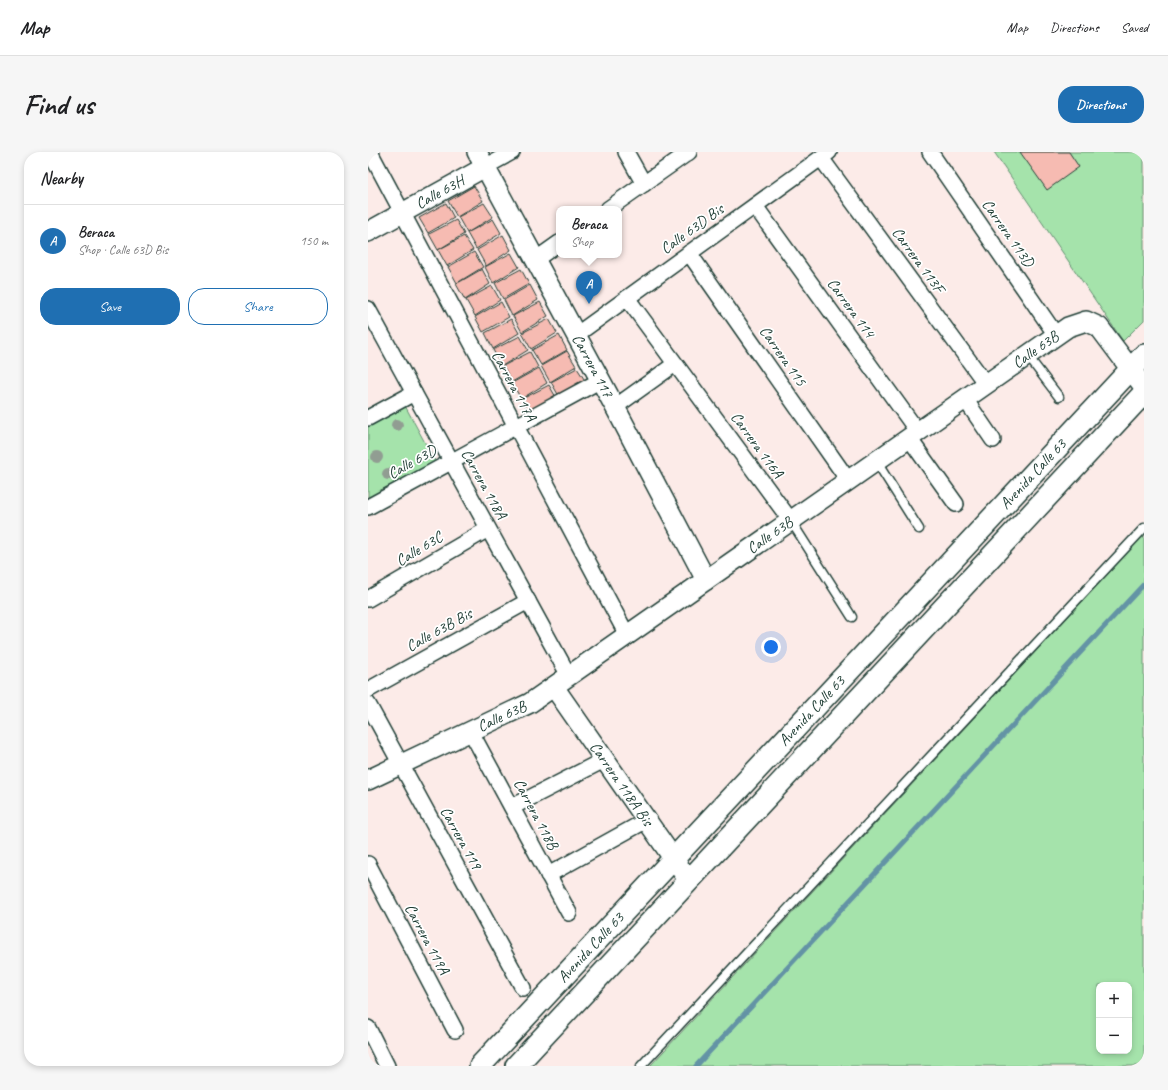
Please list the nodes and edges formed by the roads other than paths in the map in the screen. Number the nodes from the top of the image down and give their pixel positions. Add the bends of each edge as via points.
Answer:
1 (370, 152) edge
2 (512, 152) edge
3 (626, 152) edge
4 (689, 152) edge
5 (930, 152) edge
6 (825, 155) edge
7 (481, 160) edge
8 (644, 184) junction
9 (612, 206) edge
10 (755, 206) junction
11 (402, 213) junction
12 (368, 232) edge
13 (556, 245) edge
14 (689, 253) junction
15 (535, 260) junction
16 (627, 298) junction
17 (370, 319) edge
18 (576, 334) junction
19 (1056, 335) junction
20 (1027, 355) junction
21 (1137, 362) edge
22 (675, 364) junction
23 (601, 380) junction
24 (986, 384) junction
25 (1144, 387) edge
26 (414, 393) junction
27 (1144, 393) edge
28 (1059, 397) dead end
29 (965, 399) junction
30 (615, 407) junction
31 (368, 418) edge
32 (516, 428) junction
33 (914, 435) junction
34 (993, 440) dead end
35 (451, 461) junction
36 (876, 461) junction
37 (848, 480) junction
38 (956, 504) dead end
39 (368, 507) edge
40 (791, 521) junction
41 (1144, 528) edge
42 (488, 529) junction
43 (919, 529) dead end
44 (706, 580) junction
45 (368, 600) edge
46 (528, 602) junction
47 (852, 617) dead end
48 (627, 635) junction
49 (569, 676) junction
50 (554, 687) junction
51 (368, 690) edge
52 (368, 704) edge
53 (471, 732) junction
54 (604, 760) junction
55 (401, 765) junction
56 (368, 780) edge
57 (512, 807) junction
58 (647, 820) junction
59 (674, 860) junction
60 (368, 864) edge
61 (548, 875) junction
62 (689, 881) junction
63 (569, 913) dead end
64 (523, 988) dead end
65 (368, 1028) edge
66 (455, 1030) dead end
67 (387, 1066) edge
68 (480, 1066) edge
69 (516, 1066) edge
70 (642, 1066) edge

1 - 11 street, Carrera 117A
2 - 7 street, Calle 63H
3 - 8 street
4 - 8 street
5 - 19 street, Carrera 113D
6 - 10 street, Calle 63D Bis
6 - 24 street, Carrera 113F
7 - 11 street, Calle 63H
7 - 15 street, Carrera 117
8 - 9 street
10 - 14 street, Calle 63D Bis
10 - 33 street, Carrera 114
11 - 12 street, Calle 63H
11 - 32 street, Carrera 117A
13 - 15 street
14 - 16 street, Calle 63D Bis
14 - 37 street, Carrera 115
15 - 18 street, Carrera 117
16 - 18 street, Calle 63D Bis
16 - 22 street, Carrera 116A
17 - 26 street, Carrera 118A
18 - 23 street, Carrera 117
19 - 20 street, Calle 63B
19 - 21 street, Calle 63B via 1077,322 1093,323
20 - 24 street, Calle 63B
20 - 28 lane
21 - 25 street, Calle 63B
21 - 59 main road, Avenida Calle 63
22 - 30 street
22 - 40 street, Carrera 116A
23 - 30 street, Carrera 117
23 - 32 street, Calle 63D
24 - 29 street, Calle 63B
26 - 31 street
26 - 35 street, Carrera 118A
27 - 62 main road, Avenida Calle 63
29 - 33 street, Calle 63B
29 - 34 street
30 - 44 street, Carrera 117
32 - 35 street, Calle 63D
32 - 48 street, Carrera 117A
33 - 36 street, Calle 63B
33 - 38 street, Carrera 114
35 - 39 street, Calle 63D
35 - 42 street, Carrera 118A
36 - 37 street, Calle 63B
36 - 43 lane
37 - 40 street, Calle 63B
40 - 44 street, Calle 63B
40 - 47 lane, Carrera 116A
41 - 70 lane
42 - 45 street, Calle 63C
42 - 46 street, Carrera 118A
44 - 48 street, Calle 63B
46 - 49 street, Carrera 118A
46 - 51 street, Calle 63B Bis
48 - 49 street, Calle 63B
49 - 50 street, Calle 63B
50 - 53 street, Calle 63B via 530,703
50 - 54 street, Carrera 118A Bis
52 - 55 street, Carrera 119
53 - 55 street, Calle 63B
53 - 57 street, Carrera 118B
54 - 57 street
54 - 58 street, Carrera 118A Bis
55 - 56 street, Calle 63B
55 - 64 street, Carrera 119
57 - 61 street, Carrera 118B
58 - 59 street, Carrera 118A Bis
58 - 61 street
59 - 62 street, Carrera 118A Bis
59 - 68 main road, Avenida Calle 63
60 - 66 street, Carrera 119A
61 - 63 street, Carrera 118B
62 - 69 main road, Avenida Calle 63
65 - 67 street

